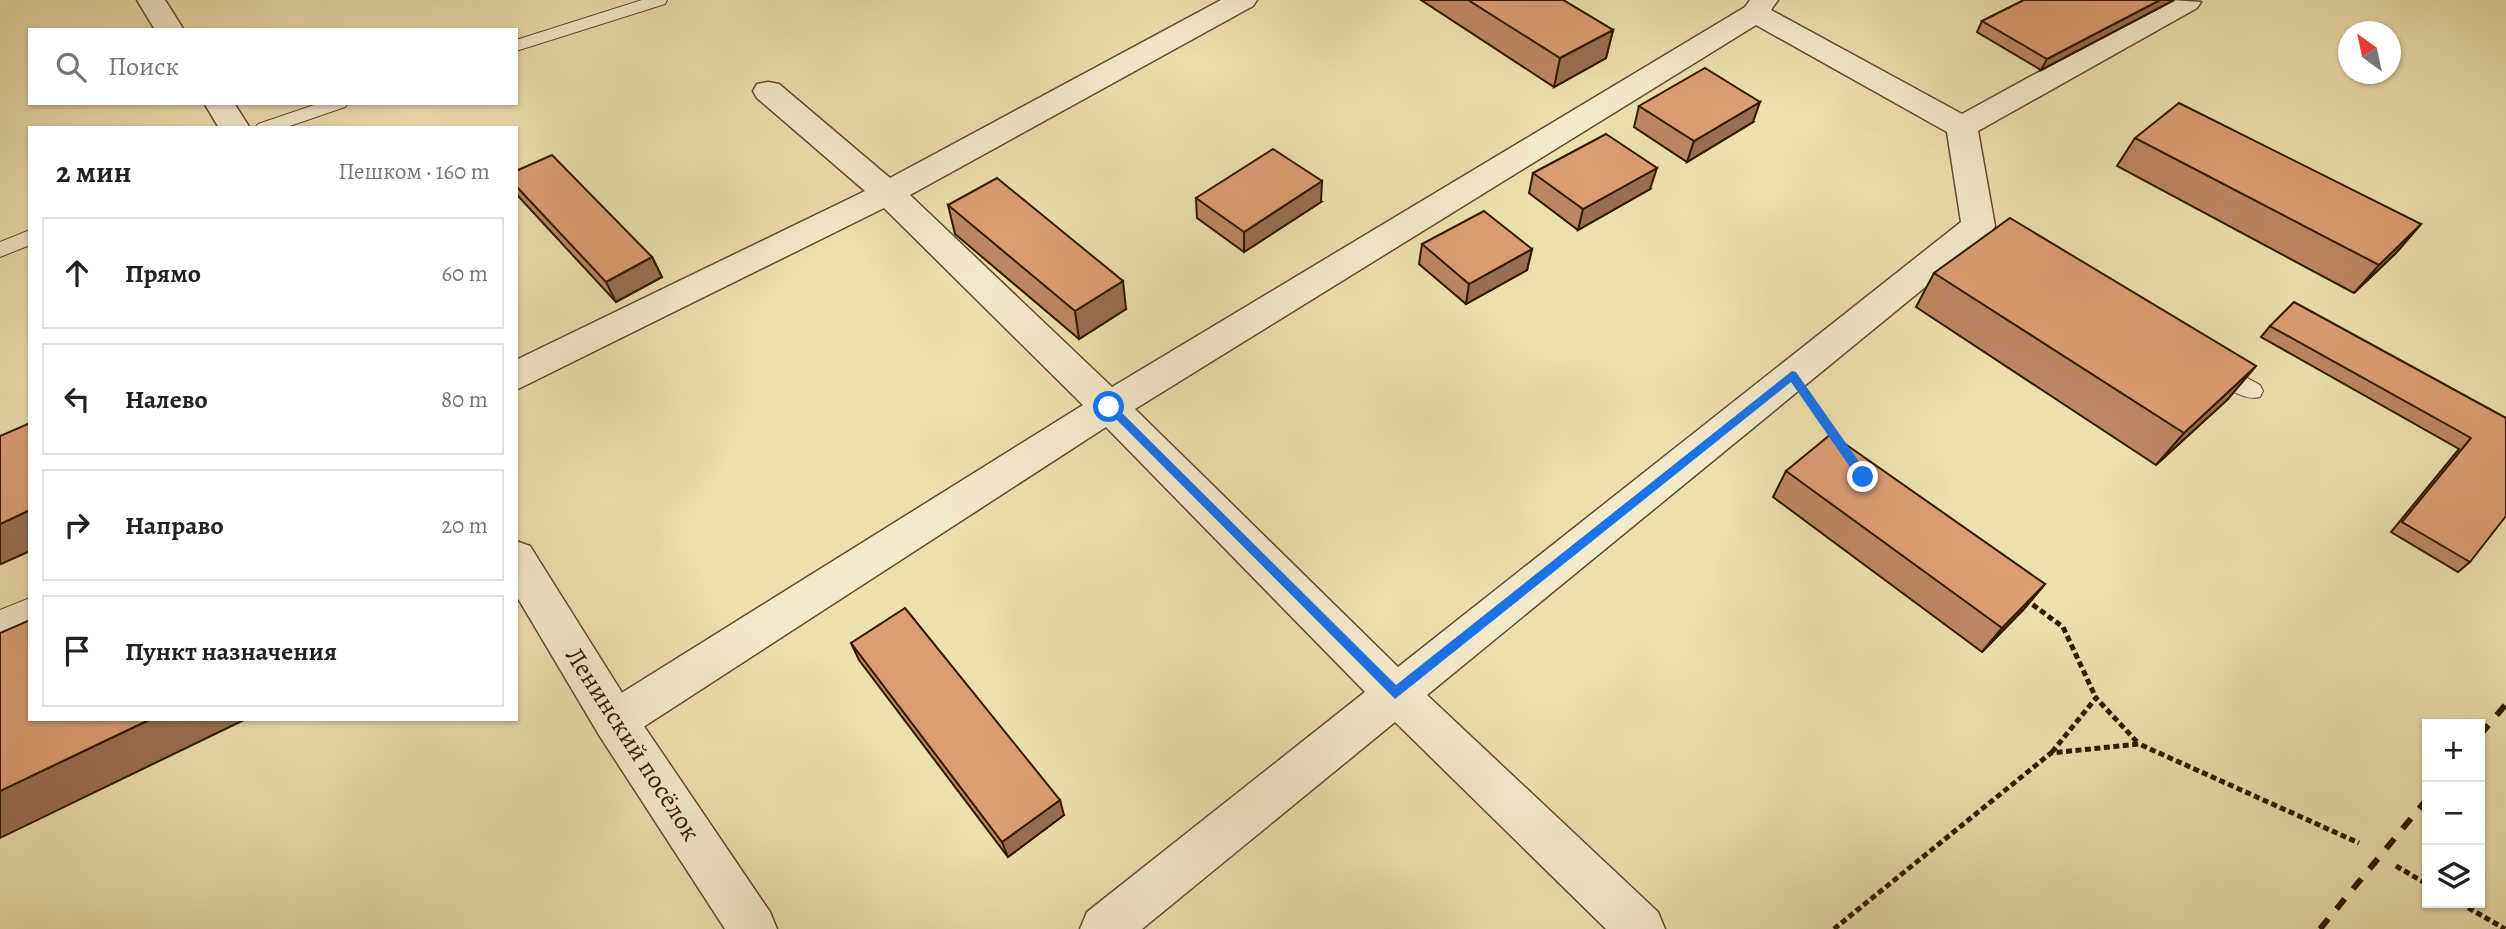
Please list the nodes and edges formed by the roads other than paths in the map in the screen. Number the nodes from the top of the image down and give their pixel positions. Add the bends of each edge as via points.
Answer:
1 (151, 0) edge
2 (659, 0) edge
3 (1243, 0) edge
4 (2186, 2) dead end
5 (1759, 7) edge
6 (169, 28) edge
7 (518, 45) edge
8 (768, 91) dead end
9 (220, 105) edge
10 (334, 105) edge
11 (234, 126) edge
12 (270, 126) edge
13 (1962, 127) junction
14 (888, 193) junction
15 (28, 238) edge
16 (0, 250) edge
17 (2192, 355) edge
18 (518, 375) edge
19 (2252, 391) edge
20 (1109, 407) junction
21 (518, 561) edge
22 (28, 609) edge
23 (0, 622) edge
24 (1395, 693) junction
25 (615, 721) junction
26 (753, 929) edge
27 (1104, 929) edge
28 (1642, 929) edge

1 - 6 street
2 - 7 lane
3 - 14 street
4 - 13 street
5 - 13 street
5 - 20 street
8 - 14 street
9 - 11 street
10 - 12 lane
13 - 24 street via 1984,230 1792,375
14 - 18 street
14 - 20 street
15 - 16 lane
17 - 19 lane
20 - 24 street
20 - 25 street
21 - 25 street, Ленинский посёлок
22 - 23 lane
24 - 27 street
24 - 28 street
25 - 26 street, Ленинский посёлок

